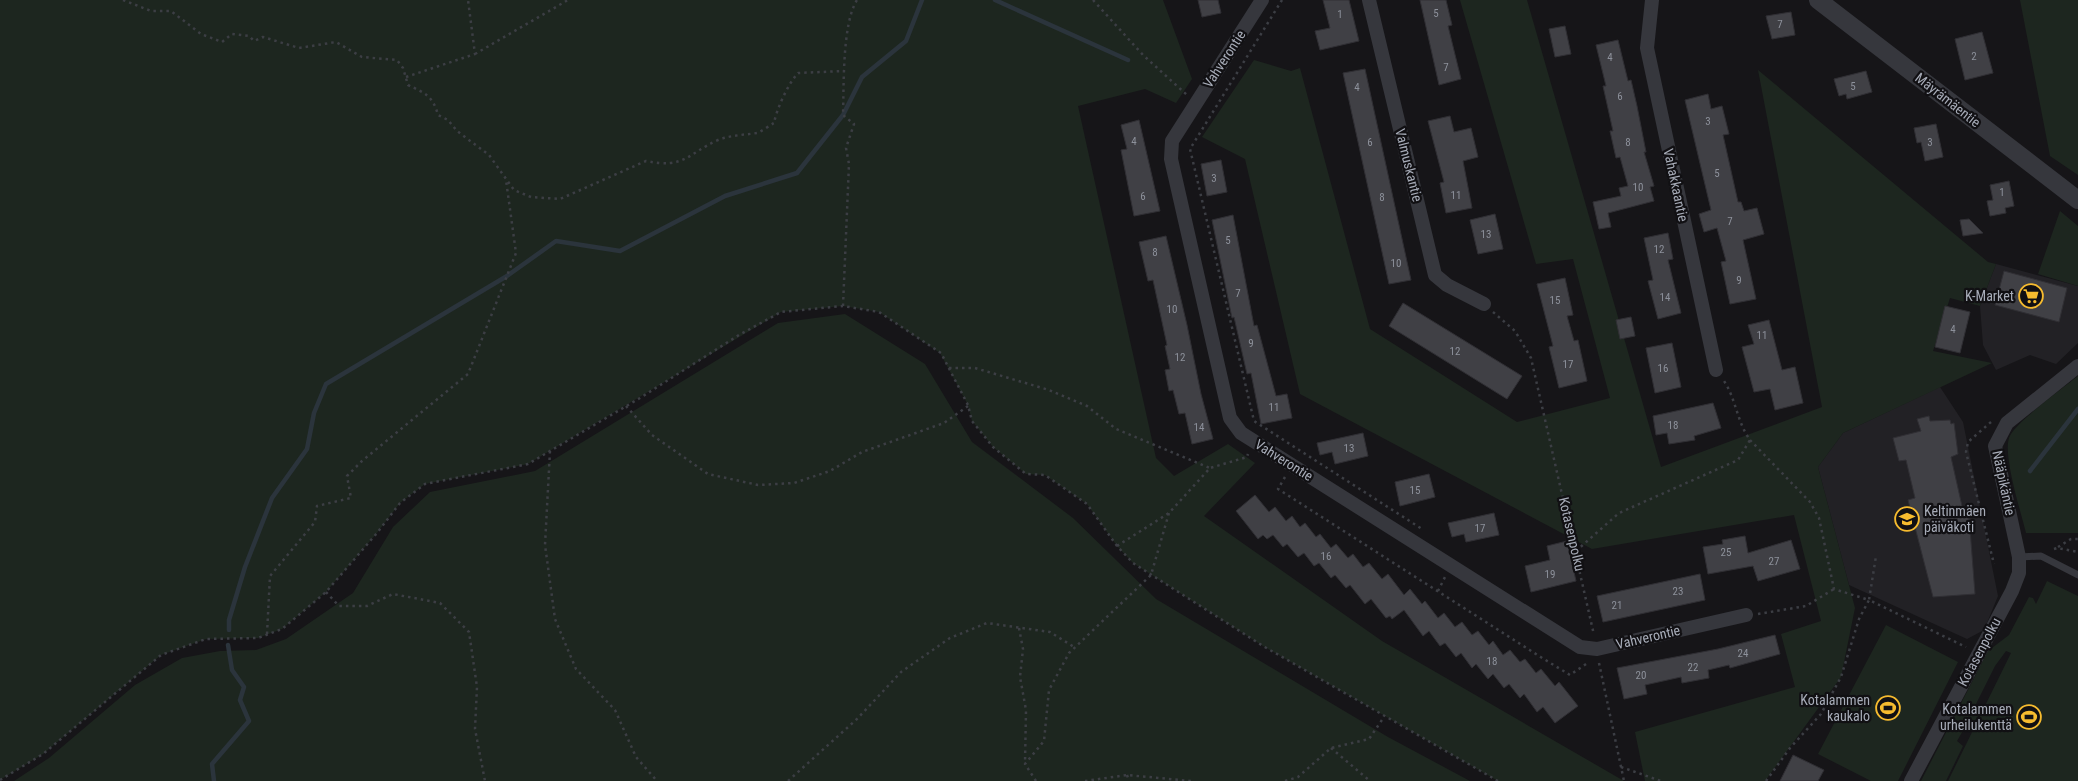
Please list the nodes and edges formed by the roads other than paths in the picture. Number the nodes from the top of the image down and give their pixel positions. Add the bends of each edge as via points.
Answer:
1 (1262, 0) edge
2 (1369, 0) edge
3 (1652, 0) edge
4 (1818, 0) edge
5 (2078, 200) edge
6 (1484, 304) road end
7 (2078, 366) edge
8 (1716, 370) road end
9 (2018, 552) junction
10 (2078, 575) edge
11 (1746, 615) road end
12 (1911, 781) edge

1 - 11 street, Vahverontie via 1172,141 1171,159 1230,418 1235,427 1580,647 1596,648
2 - 6 street, Valmuskantie via 1436,275 1447,285
3 - 8 street, Vahakkaantie via 1647,48
4 - 5 street, Mäyrämäentie
7 - 9 street, Nääpikäntie via 2007,423 1995,446
9 - 10 lane via 2041,556
9 - 12 street, Kotasenpolku via 2019,573 2012,591

